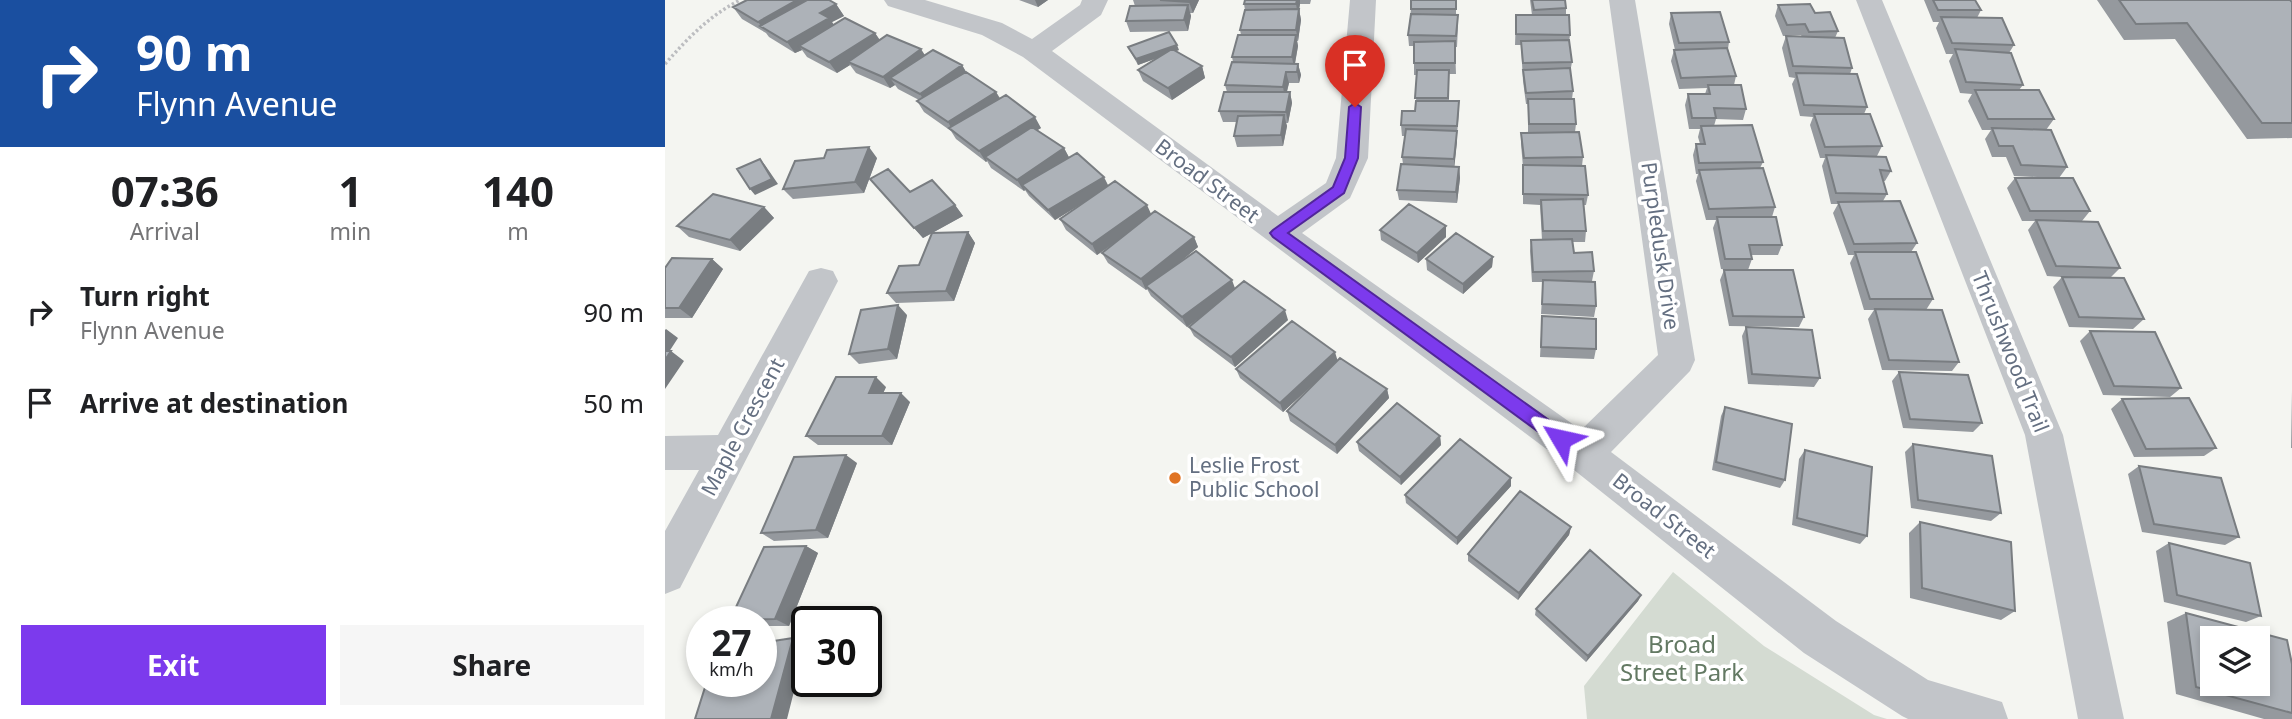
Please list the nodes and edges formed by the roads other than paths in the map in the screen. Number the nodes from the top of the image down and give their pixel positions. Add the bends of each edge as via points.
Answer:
1 (897, 0) edge
2 (1095, 0) edge
3 (1363, 0) edge
4 (1622, 0) edge
5 (1869, 0) edge
6 (1033, 51) junction
7 (1278, 233) junction
8 (821, 281) dead end
9 (730, 452) junction
10 (665, 453) edge
11 (1583, 454) junction
12 (665, 573) edge
13 (1985, 719) edge
14 (2101, 719) edge

1 - 6 street, Broad Street via 992,29
2 - 6 street via 1091,9
3 - 7 street via 1352,158 1339,190
4 - 11 street, Purpledusk Drive via 1677,360
5 - 14 street, Thrushwood Trail via 2045,435
6 - 7 street, Broad Street
7 - 11 street, Broad Street
8 - 9 street, Maple Crescent
9 - 10 street
9 - 12 street, Maple Crescent
11 - 13 street, Broad Street via 1842,651 1918,701

